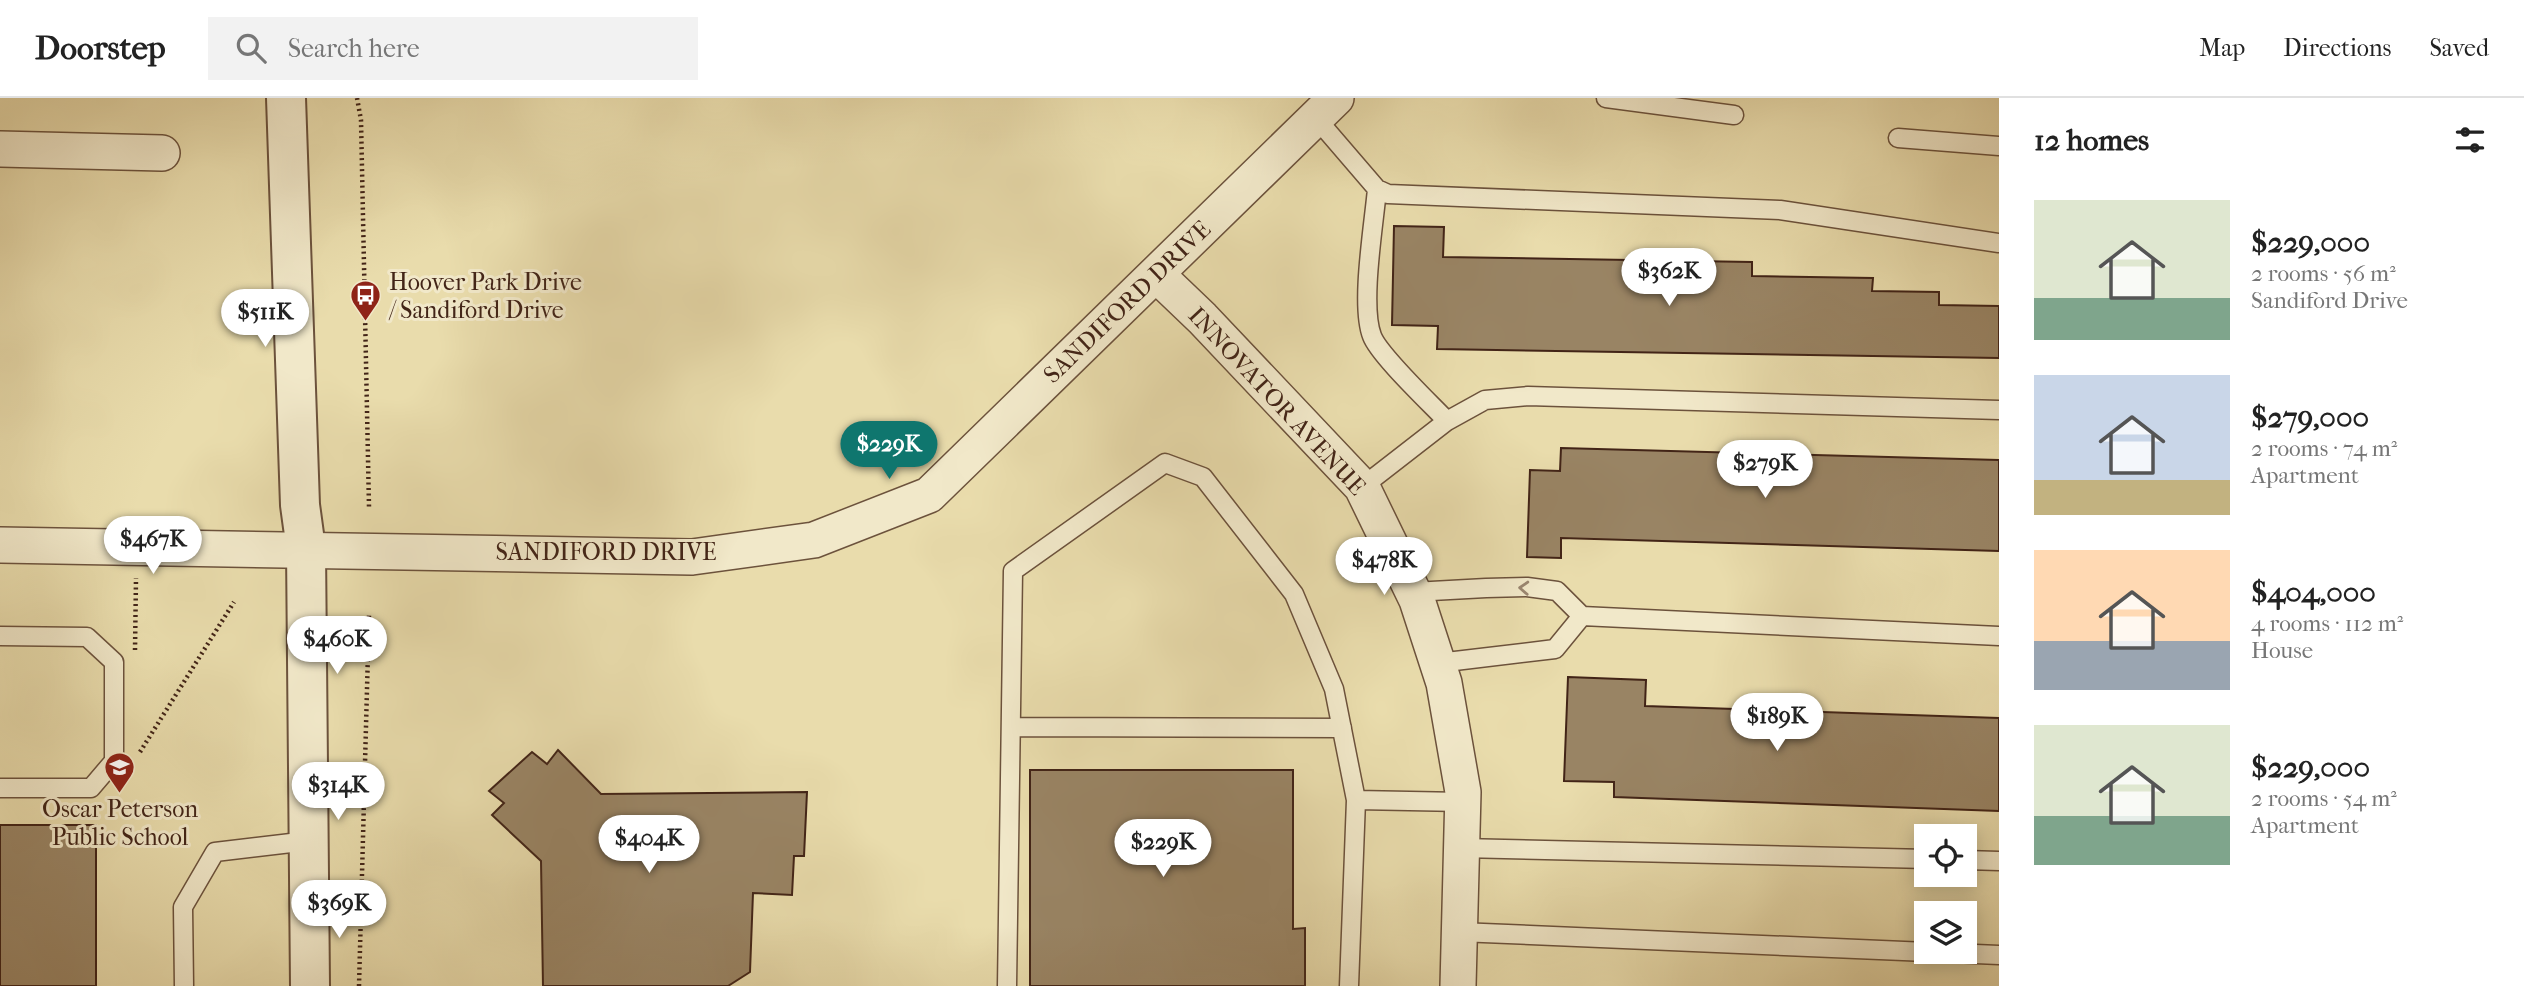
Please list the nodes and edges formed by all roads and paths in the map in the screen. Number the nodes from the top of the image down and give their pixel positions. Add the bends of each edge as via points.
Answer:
1 (286, 98) edge
2 (357, 98) edge
3 (1606, 98) edge
4 (1322, 105) edge
5 (1734, 115) dead end
6 (1898, 138) dead end
7 (1999, 146) edge
8 (0, 149) edge
9 (162, 153) dead end
10 (1377, 189) junction
11 (1999, 243) edge
12 (1156, 274) junction
13 (1999, 410) edge
14 (1447, 421) junction
15 (1362, 487) junction
16 (369, 507) dead end
17 (0, 545) edge
18 (137, 547) junction
19 (306, 550) junction
20 (1413, 592) junction
21 (234, 602) dead end
22 (369, 615) dead end
23 (1582, 616) junction
24 (0, 636) edge
25 (1999, 636) edge
26 (135, 658) dead end
27 (1438, 663) junction
28 (1011, 727) junction
29 (1342, 728) junction
30 (134, 762) dead end
31 (0, 788) edge
32 (1356, 800) junction
33 (1463, 802) junction
34 (308, 841) junction
35 (1461, 848) junction
36 (1914, 859) edge
37 (1977, 860) edge
38 (1999, 861) edge
39 (1459, 932) junction
40 (1914, 951) edge
41 (1977, 954) edge
42 (1999, 955) edge
43 (184, 986) edge
44 (310, 986) edge
45 (359, 986) edge
46 (1007, 986) edge
47 (1349, 986) edge
48 (1458, 986) edge

1 - 19 street via 300,505
2 - 16 path
3 - 5 lane
4 - 10 lane
4 - 12 street, SANDIFORD DRIVE
6 - 7 lane
8 - 9 street
10 - 11 lane via 1388,194 1780,210
10 - 14 lane via 1367,307 1372,337
12 - 15 street, INNOVATOR AVENUE
12 - 19 street, SANDIFORD DRIVE via 929,495 814,540 692,557
13 - 14 lane via 1528,396 1485,400
14 - 15 lane
15 - 20 street, INNOVATOR AVENUE
17 - 18 street, SANDIFORD DRIVE
18 - 19 street, SANDIFORD DRIVE
18 - 26 path
19 - 34 street
23 -> 20 lane via 1556,591 1513,587
20 - 27 street, INNOVATOR AVENUE
21 - 30 path
22 - 45 path
23 - 25 lane
23 - 27 lane via 1556,649
24 - 31 lane via 87,637 114,662 114,761 91,788
27 - 33 street, INNOVATOR AVENUE
28 - 29 lane
28 - 29 lane via 1013,571 1165,463 1203,477 1294,594 1334,689
28 - 46 lane
29 - 32 lane
32 - 33 lane
32 - 47 lane
33 - 35 street, INNOVATOR AVENUE
34 - 43 lane via 215,852 183,907
34 - 44 street
35 - 36 lane
35 - 39 street, INNOVATOR AVENUE
37 - 38 lane
39 - 40 lane
39 - 48 street, INNOVATOR AVENUE
41 - 42 lane

